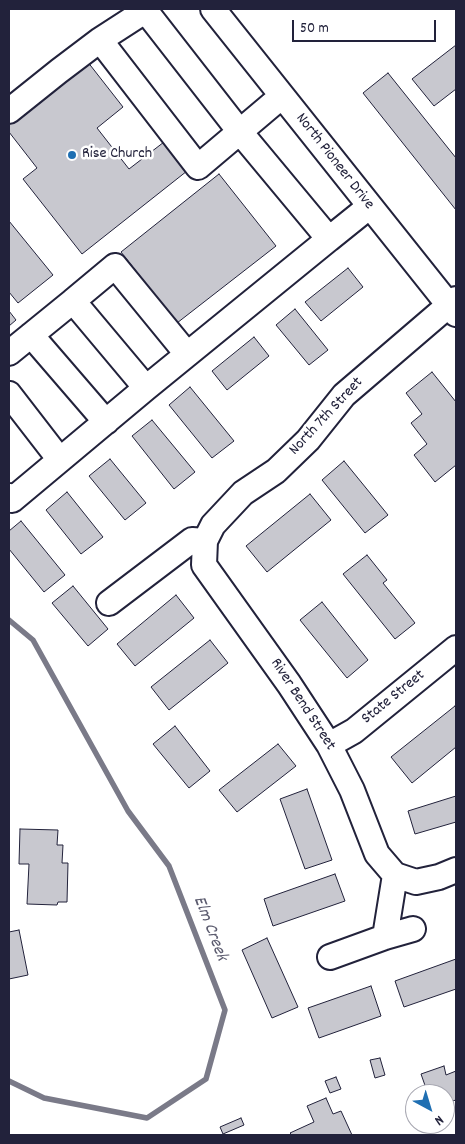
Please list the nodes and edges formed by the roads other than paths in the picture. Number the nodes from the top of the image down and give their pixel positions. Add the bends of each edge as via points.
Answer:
1 (213, 9) edge
2 (146, 10) edge
3 (100, 40) junction
4 (282, 96) junction
5 (9, 111) edge
6 (240, 132) junction
7 (370, 206) junction
8 (329, 239) junction
9 (73, 301) junction
10 (454, 306) edge
11 (31, 335) junction
12 (9, 353) edge
13 (187, 354) junction
14 (146, 388) junction
15 (9, 394) edge
16 (106, 422) junction
17 (60, 460) junction
18 (9, 496) edge
19 (204, 541) junction
20 (109, 603) dead end
21 (456, 648) edge
22 (329, 745) junction
23 (456, 870) edge
24 (395, 875) junction
25 (413, 929) dead end
26 (385, 937) junction
27 (330, 957) dead end

1 - 4 street, North Pioneer Drive
2 - 3 street
2 - 6 street
3 - 5 street
3 - 6 street via 198,167
4 - 6 street
4 - 7 street, North Pioneer Drive
6 - 8 street
7 - 8 street
7 - 10 street, North Pioneer Drive
8 - 13 street
9 - 11 street
9 - 13 street via 115,266
9 - 14 street
10 - 19 street, North 7th Street via 344,395 308,440 276,471 243,493 213,525
11 - 12 street
11 - 16 street
13 - 14 street
14 - 16 street
15 - 17 street
16 - 17 street
17 - 18 street via 12,500
19 - 20 street via 192,540
19 - 22 street, River Bend Street via 204,565
21 - 22 street, State Street via 354,731
22 - 24 street, River Bend Street via 352,790 378,854
23 - 24 street via 416,882
24 - 26 street
25 - 26 street
26 - 27 street

